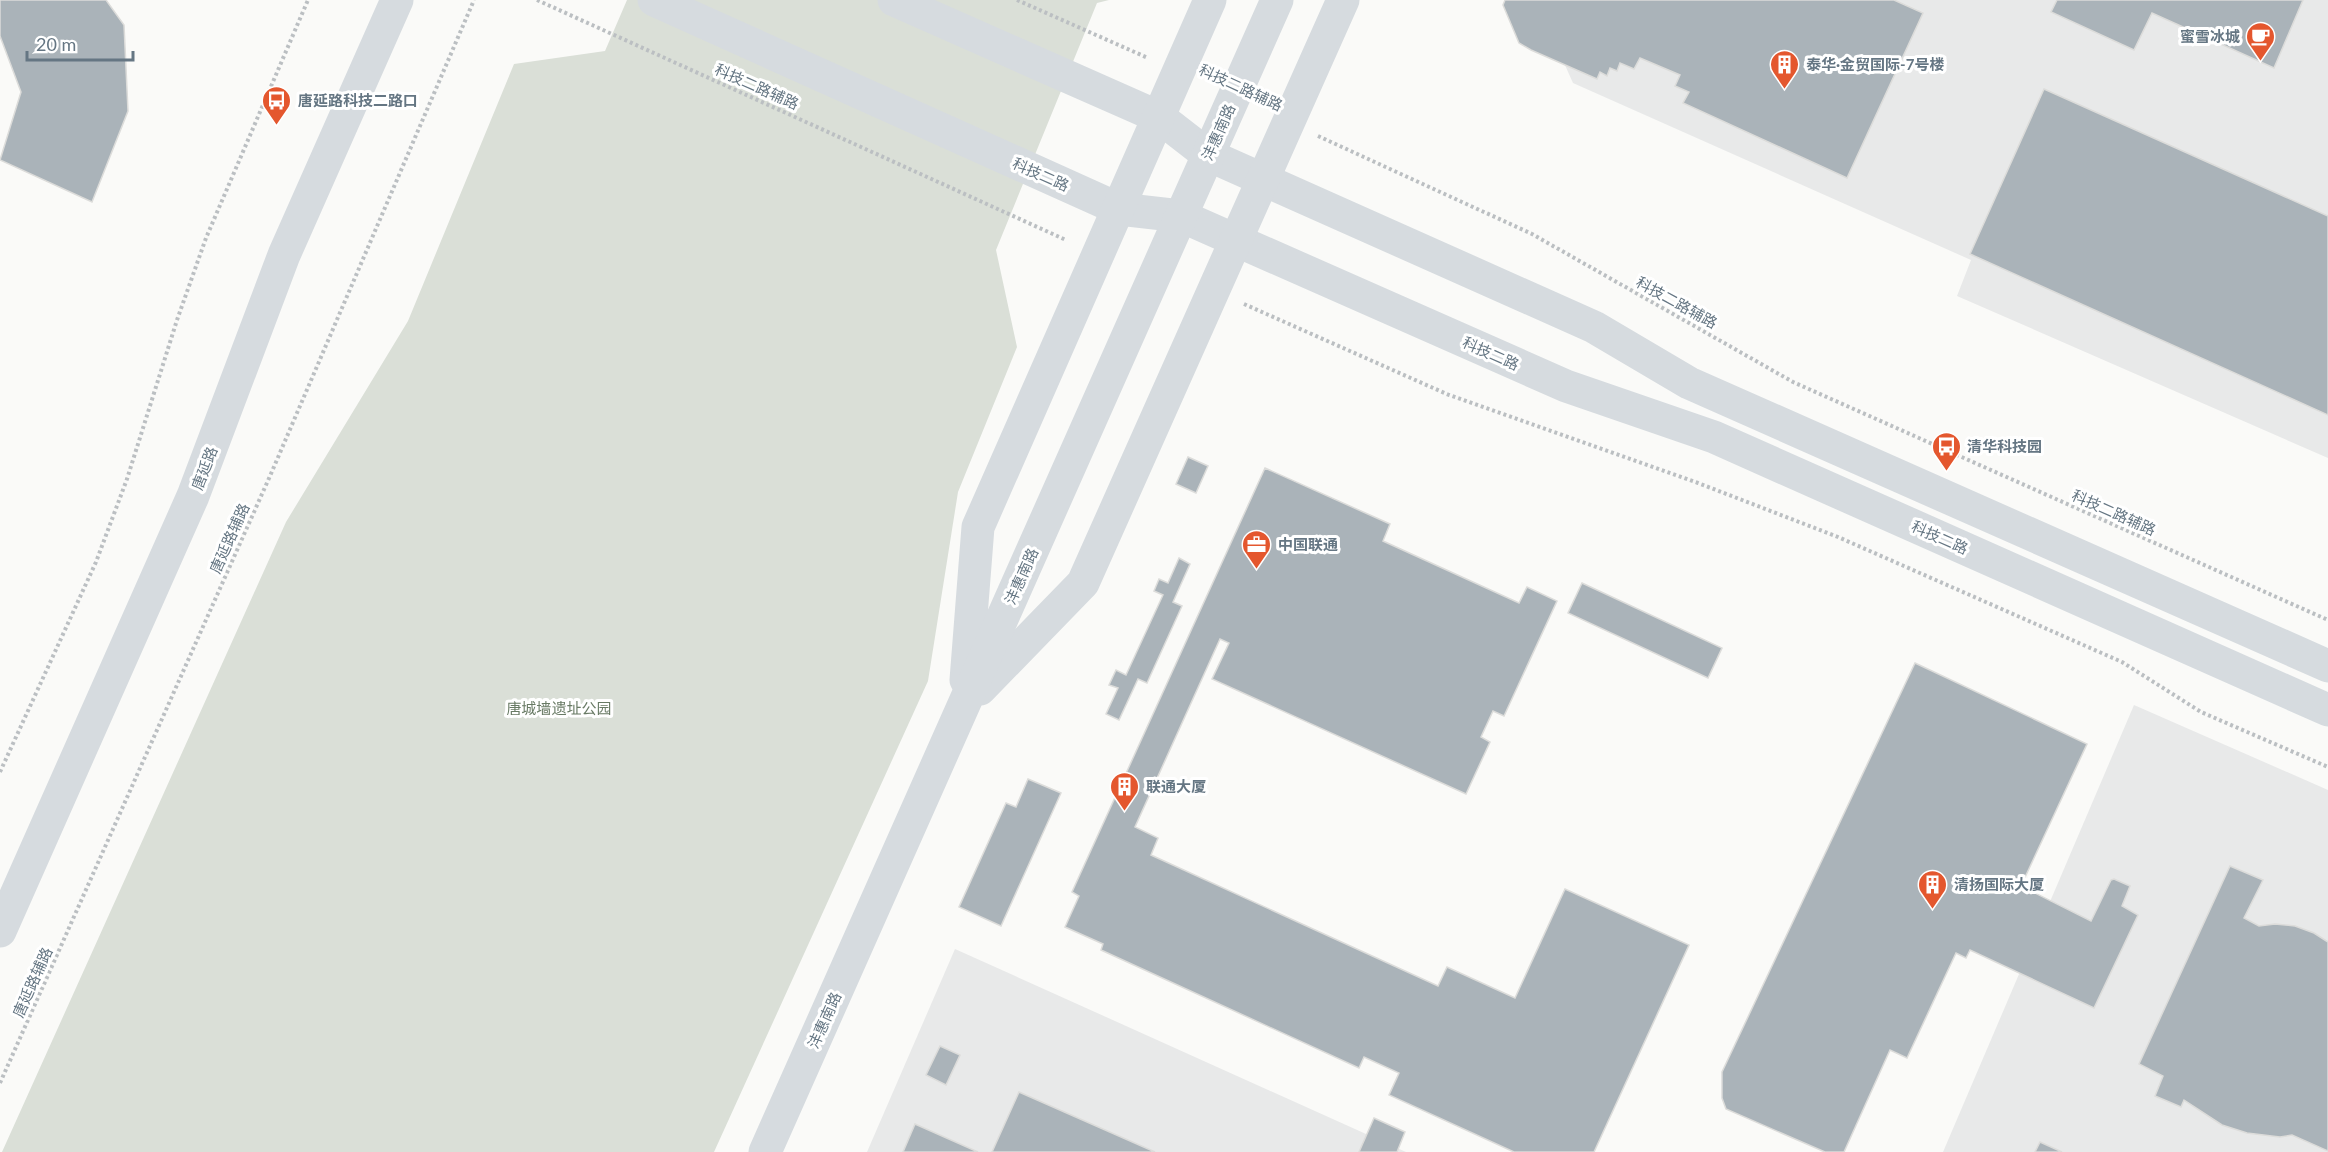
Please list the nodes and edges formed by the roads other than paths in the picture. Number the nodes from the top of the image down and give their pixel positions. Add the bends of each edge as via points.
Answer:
1 (397, 0) edge
2 (654, 0) edge
3 (894, 0) edge
4 (1210, 0) edge
5 (1277, 0) edge
6 (1343, 0) edge
7 (1160, 117) junction
8 (1208, 155) junction
9 (1263, 180) junction
10 (1119, 209) junction
11 (1181, 216) junction
12 (1236, 241) junction
13 (2328, 666) edge
14 (964, 705) junction
15 (2328, 710) edge
16 (0, 931) edge
17 (765, 1152) edge

1 - 16 main road, 唐延路 via 284,255 193,496
2 - 10 main road, 科技二路
3 - 7 main road
4 - 7 main road
5 - 8 main road, 沣惠南路
6 - 9 main road
7 - 8 main road
7 - 10 main road
8 - 9 main road
8 - 11 main road, 沣惠南路
9 - 12 main road
9 - 13 main road via 1594,327 1689,383
10 - 11 main road, 科技二路
10 - 14 main road via 978,527
11 - 12 main road, 科技二路
11 - 14 main road, 沣惠南路
12 - 14 main road via 1083,583
12 - 15 main road, 科技二路 via 1566,386 1714,437
14 - 17 main road, 沣惠南路

